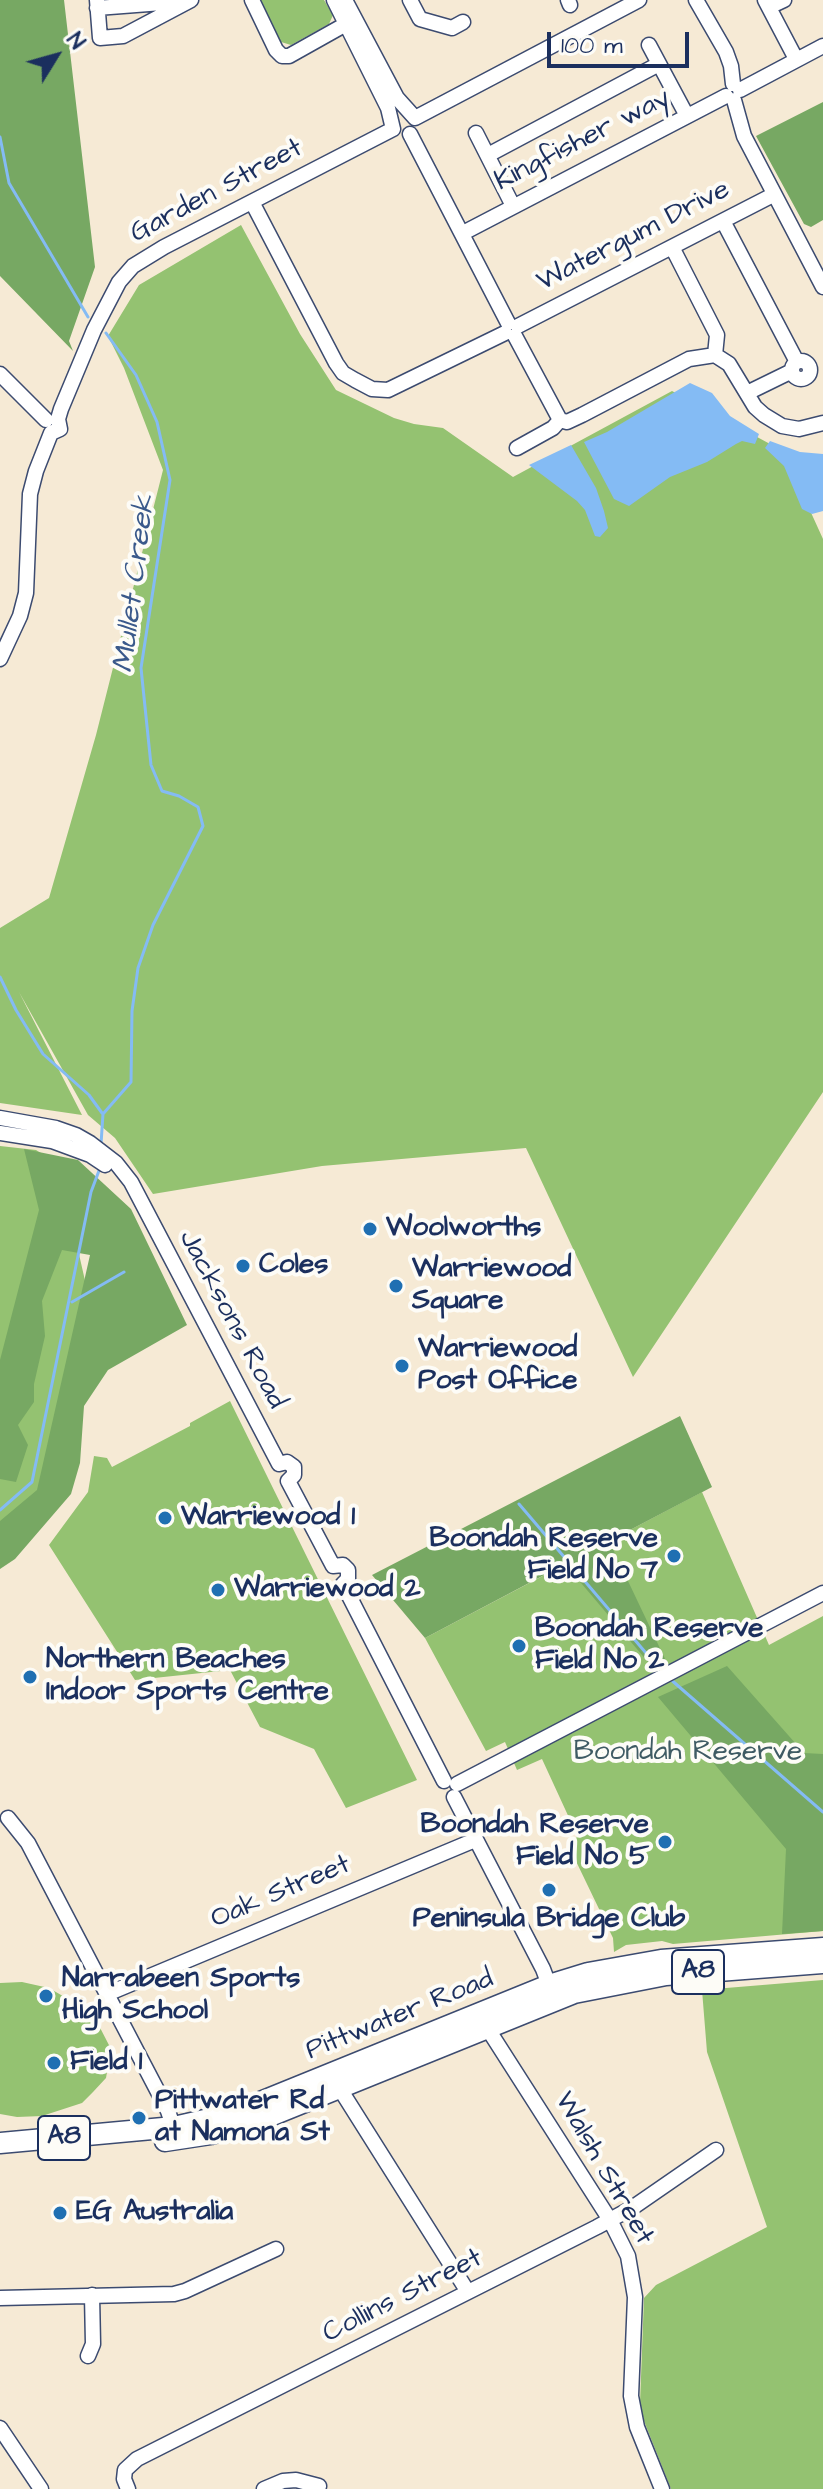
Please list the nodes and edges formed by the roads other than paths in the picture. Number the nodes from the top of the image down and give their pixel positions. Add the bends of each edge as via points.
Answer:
1 (169, 0) edge
2 (191, 0) edge
3 (252, 0) edge
4 (334, 0) edge
5 (345, 0) edge
6 (410, 0) edge
7 (639, 0) edge
8 (696, 0) edge
9 (784, 0) edge
10 (97, 4) edge
11 (767, 4) edge
12 (350, 22) junction
13 (463, 22) dead end
14 (649, 45) dead end
15 (823, 46) edge
16 (796, 59) junction
17 (659, 64) junction
18 (733, 92) junction
19 (411, 114) junction
20 (687, 116) junction
21 (392, 124) junction
22 (476, 133) dead end
23 (410, 134) junction
24 (488, 155) junction
25 (773, 195) junction
26 (252, 202) junction
27 (513, 206) junction
28 (723, 221) junction
29 (463, 233) junction
30 (672, 247) junction
31 (823, 287) edge
32 (511, 330) junction
33 (715, 355) junction
34 (0, 374) edge
35 (747, 393) junction
36 (560, 420) junction
37 (823, 423) edge
38 (51, 424) junction
39 (517, 448) dead end
40 (0, 659) edge
41 (0, 1118) edge
42 (0, 1133) edge
43 (90, 1149) junction
44 (823, 1593) edge
45 (452, 1787) junction
46 (8, 1818) dead end
47 (475, 1840) junction
48 (823, 1948) edge
49 (823, 1963) edge
50 (551, 1992) junction
51 (107, 1994) junction
52 (486, 2026) junction
53 (335, 2081) junction
54 (176, 2134) junction
55 (0, 2143) edge
56 (716, 2150) dead end
57 (0, 2157) edge
58 (610, 2220) junction
59 (276, 2249) dead end
60 (468, 2292) junction
61 (92, 2295) junction
62 (0, 2298) edge
63 (88, 2356) dead end
64 (0, 2428) edge
65 (319, 2486) dead end
66 (41, 2489) edge
67 (128, 2489) edge
68 (264, 2489) edge
69 (662, 2489) edge

1 - 10 street
2 - 10 street via 123,36 100,38
3 - 12 street via 282,56
4 - 12 street
5 - 12 street
6 - 13 street via 420,19 452,28
7 - 19 street
8 - 18 street via 726,52
9 - 11 street
11 - 16 street
12 - 19 street
12 - 21 street
14 - 17 street
15 - 16 street, Kingfisher way
16 - 18 street, Kingfisher way
17 - 20 street
17 - 24 street
18 - 20 street, Kingfisher way
18 - 25 street via 744,136
19 - 21 street via 399,111
19 - 23 street via 416,126
20 - 27 street, Kingfisher way
21 - 23 street via 401,135
21 - 26 street, Garden Street
22 - 24 street
23 - 29 street
24 - 27 street
25 - 28 street, Watergum Drive
25 - 31 street
26 - 32 street, Watergum Drive via 336,363 343,373 372,389 388,390
26 - 38 street, Garden Street via 147,256 126,273
27 - 29 street, Kingfisher way
28 - 30 street, Watergum Drive
28 - 35 street via 794,367
29 - 32 street
30 - 32 street, Watergum Drive
30 - 33 street via 717,335
32 - 36 street
33 - 35 street via 729,364
33 - 36 street via 689,359 582,415
34 - 38 street
35 - 37 street via 755,407 782,426 799,429
36 - 39 street
38 - 40 street, Garden Street via 30,494 26,593
41 - 43 street, Jacksons Road via 56,1128
42 - 43 street, Jacksons Road
43 - 45 street, Jacksons Road via 114,1167 139,1199 279,1464 277,1478 288,1481 333,1566 348,1570 343,1584
44 - 45 street
45 - 47 street
46 - 51 street via 28,1843
47 - 50 street
47 - 51 street, Oak Street
48 - 50 highway, Pittwater Road / A8 via 639,1963 588,1973
49 - 50 highway, Pittwater Road / A8 via 666,1975
50 - 52 highway, Pittwater Road / A8
50 - 53 highway, Pittwater Road / A8
51 - 54 street
52 - 53 highway, Pittwater Road / A8
52 - 58 street, Walsh Street
53 - 54 highway, Pittwater Road / A8 via 238,2127
53 - 60 street
54 - 55 highway, Pittwater Road / A8
54 - 57 highway, Pittwater Road / A8
56 - 58 street, Collins Street
58 - 60 street, Collins Street
58 - 69 street, Walsh Street via 628,2256 634,2287 631,2396 637,2427
59 - 61 street via 174,2294
60 - 67 street, Collins Street via 137,2459 125,2470
61 - 62 street
61 - 63 street via 93,2344
64 - 66 street
65 - 68 street via 296,2480

